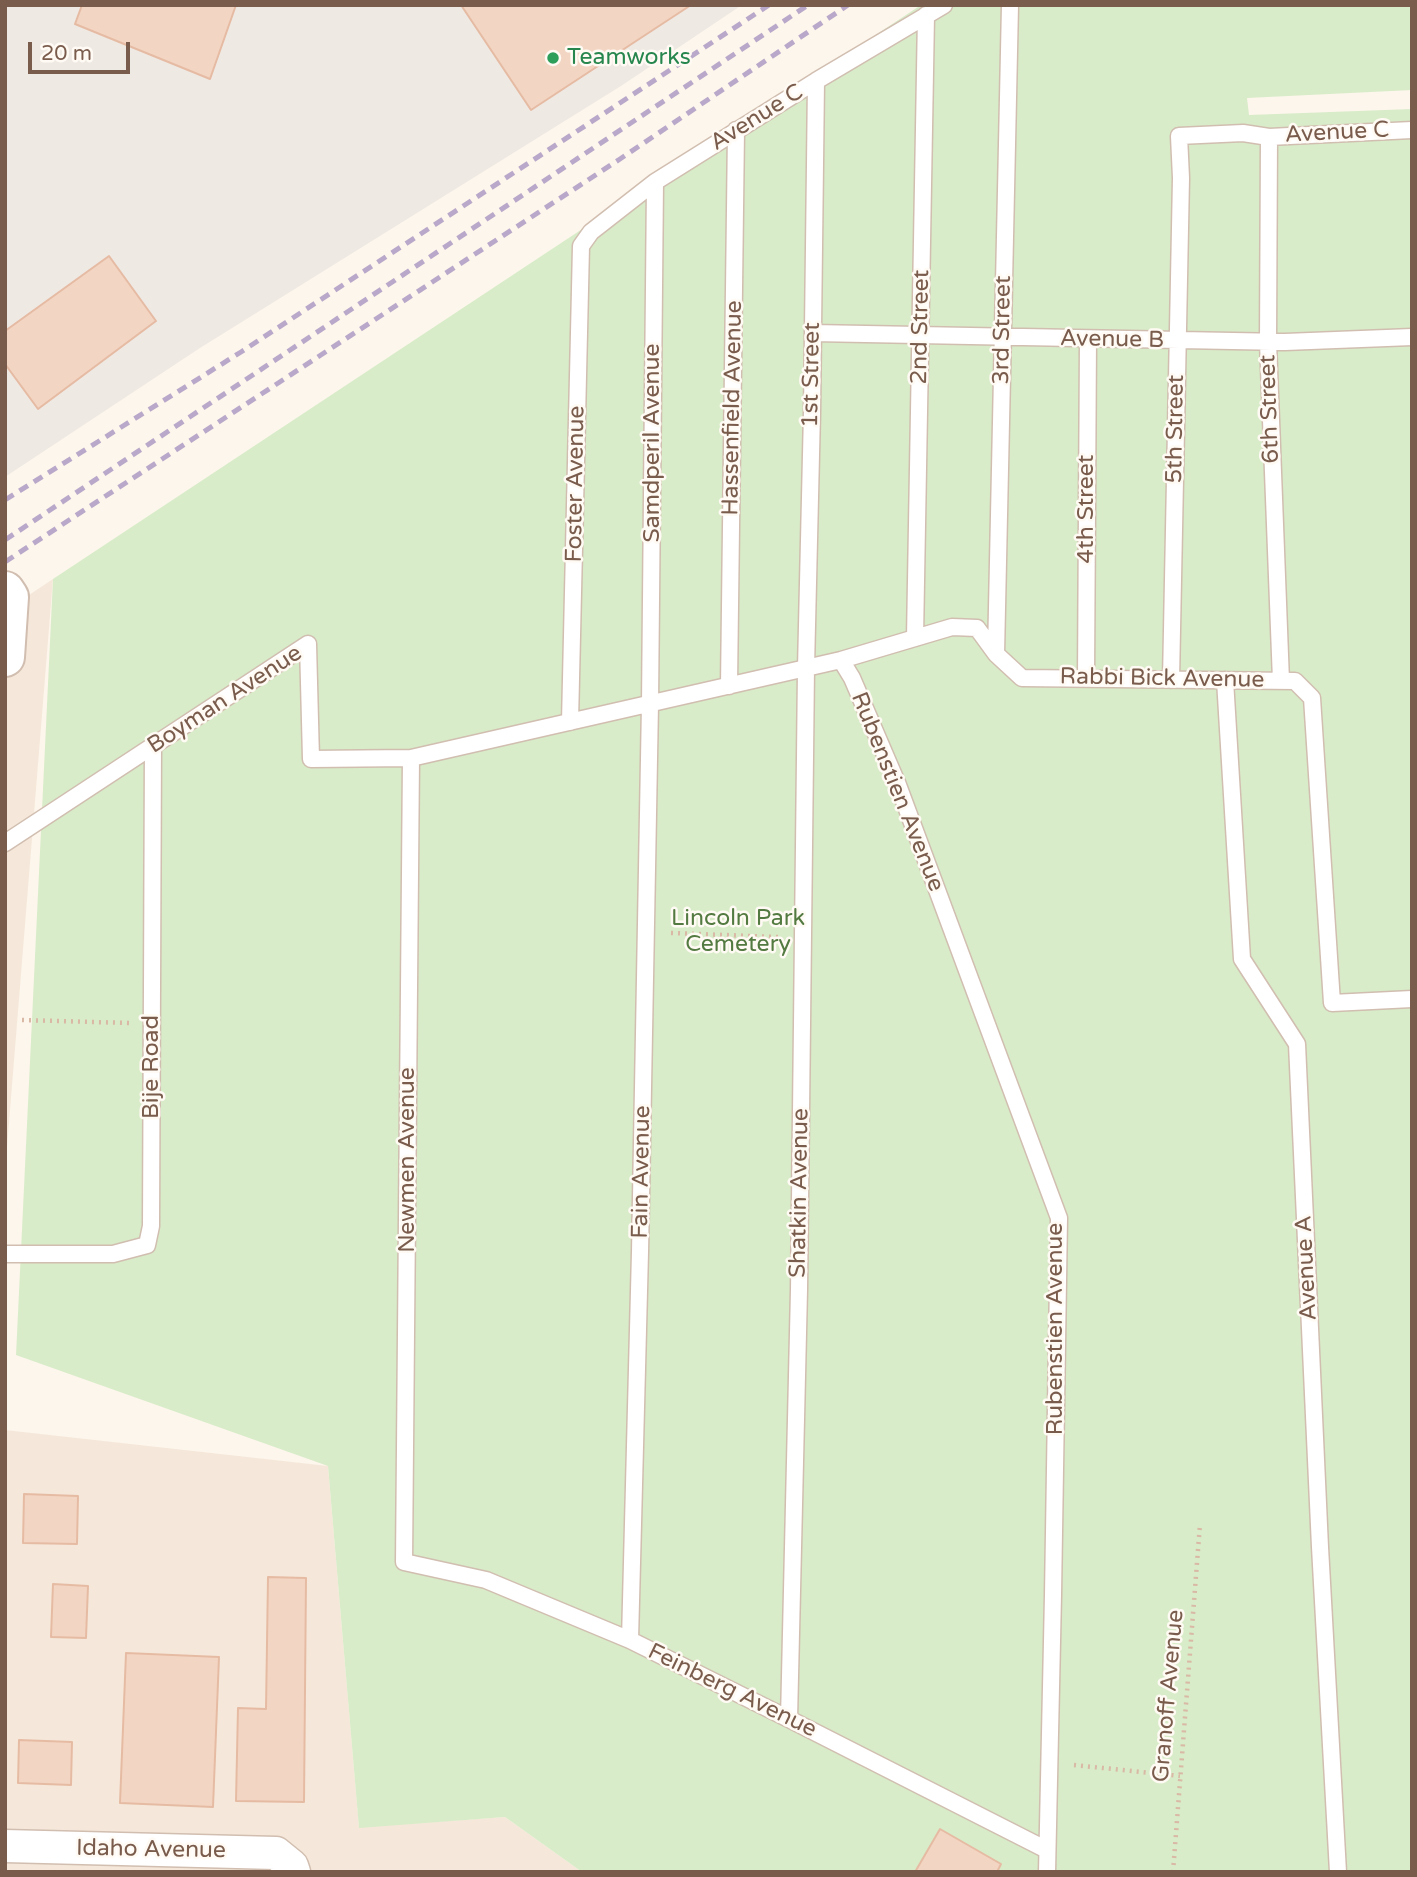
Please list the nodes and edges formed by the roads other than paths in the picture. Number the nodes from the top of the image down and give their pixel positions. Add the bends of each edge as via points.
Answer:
1 (944, 5) edge
2 (1010, 5) edge
3 (926, 15) junction
4 (816, 81) junction
5 (1412, 130) edge
6 (736, 131) junction
7 (1179, 136) joint
8 (1269, 136) junction
9 (655, 182) junction
10 (581, 246) joint
11 (813, 333) junction
12 (921, 334) junction
13 (1412, 337) edge
14 (1003, 338) junction
15 (1088, 339) junction
16 (1178, 341) junction
17 (1268, 342) junction
18 (5, 591) edge
19 (915, 638) junction
20 (996, 654) junction
21 (5, 657) edge
22 (841, 660) junction
23 (806, 668) junction
24 (1086, 678) junction
25 (1171, 680) junction
26 (1224, 680) junction
27 (1281, 681) junction
28 (729, 686) junction
29 (650, 704) junction
30 (570, 722) junction
31 (153, 746) junction
32 (411, 758) junction
33 (5, 843) edge
34 (1412, 999) edge
35 (5, 1254) edge
36 (404, 1562) joint
37 (630, 1640) junction
38 (789, 1719) junction
39 (5, 1846) edge
40 (1047, 1850) junction
41 (293, 1869) edge
42 (1047, 1872) edge
43 (1338, 1872) edge

1 - 3 lane, Avenue C
2 - 14 lane, 3rd Street
3 - 4 lane, Avenue C
3 - 12 lane, 2nd Street
4 - 6 lane, Avenue C
4 - 11 lane, 1st Street
5 - 8 lane, Avenue C
6 - 9 lane, Avenue C
6 - 28 lane, Hassenfield Avenue
7 - 8 lane, Avenue C
7 - 16 lane, 5th Street
8 - 17 lane, 6th Street
9 - 10 lane, Avenue C via 591,232
9 - 29 lane, Samdperil Avenue
10 - 30 lane, Foster Avenue
11 - 12 lane, Avenue B
11 - 23 lane, 1st Street
12 - 14 lane, Avenue B
12 - 19 lane, 2nd Street
13 - 17 lane, Avenue B
14 - 15 lane, Avenue B
14 - 20 lane, 3rd Street
15 - 16 lane, Avenue B
15 - 24 lane, 4th Street
16 - 17 lane, Avenue B
16 - 25 lane, 5th Street
17 - 27 lane, 6th Street
18 - 21 street via 9,597
19 - 20 lane, Rabbi Bick Avenue via 951,627 977,628
19 - 22 lane, Rabbi Bick Avenue
20 - 24 lane, Rabbi Bick Avenue via 1022,678
22 - 23 lane, Rabbi Bick Avenue
22 - 40 lane, Rubenstien Avenue via 898,785 1059,1218
23 - 28 lane, Rabbi Bick Avenue
23 - 38 lane, Shatkin Avenue
24 - 25 lane, Rabbi Bick Avenue
25 - 26 lane, Rabbi Bick Avenue
26 - 27 lane, Rabbi Bick Avenue
26 - 43 lane, Avenue A via 1242,959 1297,1045
27 - 34 lane, Rabbi Bick Avenue via 1295,681 1312,698 1332,1003
28 - 29 lane, Rabbi Bick Avenue
29 - 30 lane, Boyman Avenue
29 - 37 lane, Fain Avenue
30 - 32 lane, Boyman Avenue
31 - 32 lane, Boyman Avenue via 309,644 311,759
31 - 33 lane, Boyman Avenue
31 - 35 lane, Bije Road via 151,1226 147,1245 113,1254
32 - 36 lane, Newmen Avenue
36 - 37 lane, Feinberg Avenue via 486,1580
37 - 38 lane, Feinberg Avenue
38 - 40 lane, Feinberg Avenue
39 - 41 street, Idaho Avenue via 276,1853
40 - 42 lane, Rubenstien Avenue

